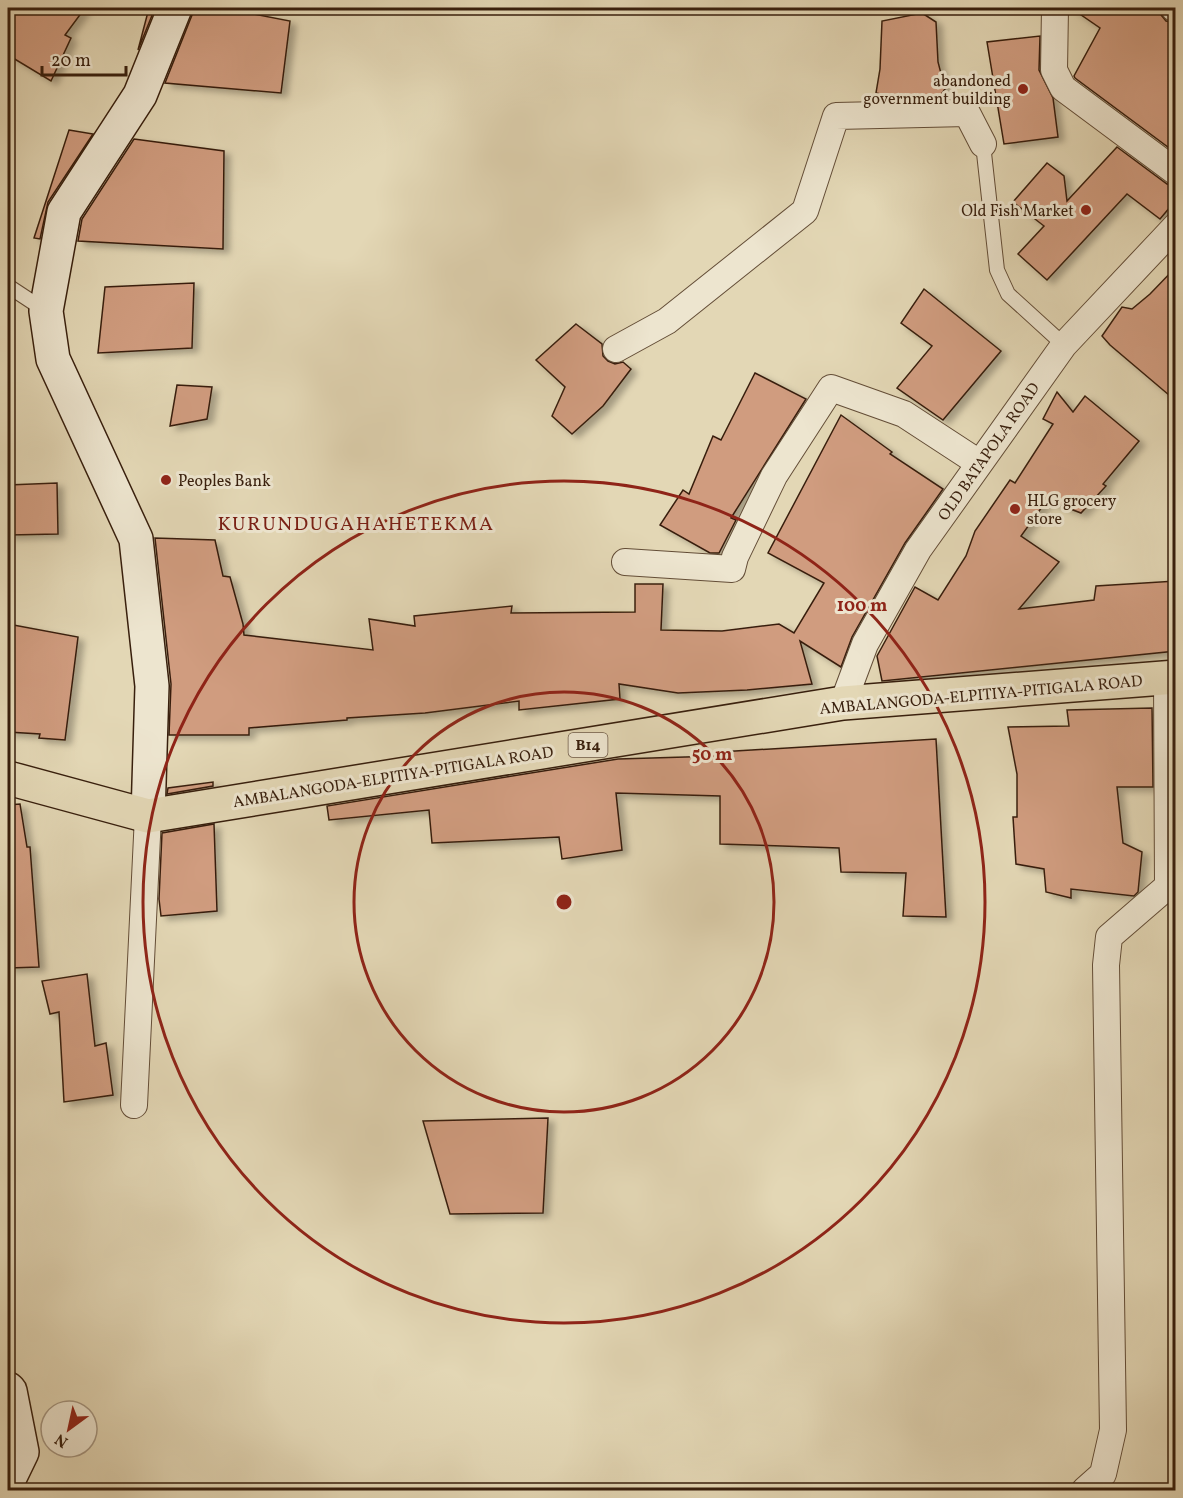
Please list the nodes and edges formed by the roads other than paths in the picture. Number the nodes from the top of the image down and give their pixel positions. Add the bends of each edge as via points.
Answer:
1 (175, 8) edge
2 (1055, 8) edge
3 (983, 144) joint
4 (1176, 172) edge
5 (1176, 226) edge
6 (8, 285) edge
7 (46, 311) junction
8 (1064, 345) junction
9 (616, 349) dead end
10 (979, 463) junction
11 (625, 562) dead end
12 (1171, 678) edge
13 (843, 703) junction
14 (8, 778) edge
15 (148, 816) junction
16 (134, 1105) dead end
17 (8, 1389) edge
18 (8, 1481) edge
19 (1085, 1491) edge

1 - 7 street via 140,95 64,212
2 - 4 street via 1054,70 1063,88
3 - 8 lane via 997,270 1008,294
3 - 9 street via 967,113 836,116 805,211 667,321
5 - 8 street, OLD BATAPOLA ROAD
6 - 7 lane
7 - 15 street via 53,359 136,539 152,686
8 - 10 street, OLD BATAPOLA ROAD
10 - 11 street via 904,414 831,388 774,476 732,569
10 - 13 street, OLD BATAPOLA ROAD via 918,550 865,644
12 - 13 main road, AMBALANGODA-ELPITIYA-PITIGALA ROAD / B14
12 - 19 street via 1168,886 1109,937 1106,965 1113,1430 1102,1474
13 - 15 main road, AMBALANGODA-ELPITIYA-PITIGALA ROAD / B14
14 - 15 main road, AMBALANGODA-ELPITIYA-PITIGALA ROAD / B14
15 - 16 street
17 - 18 street via 22,1452

